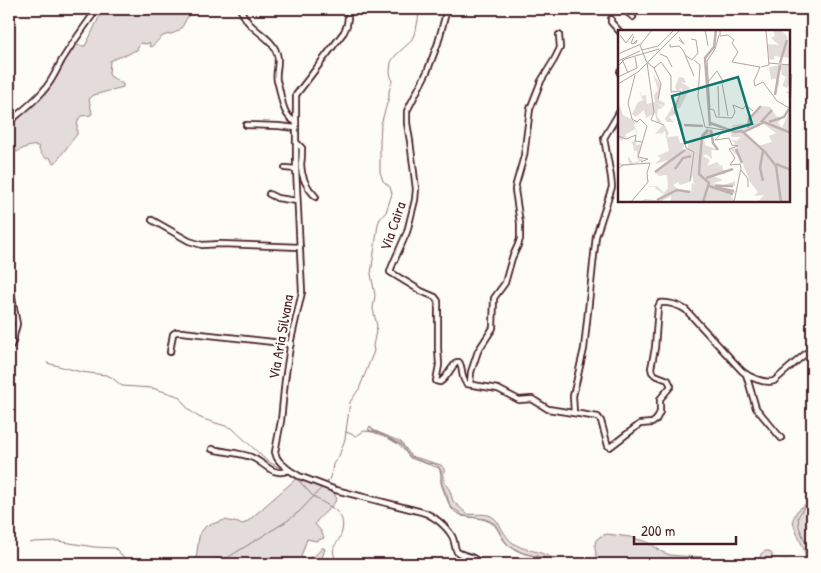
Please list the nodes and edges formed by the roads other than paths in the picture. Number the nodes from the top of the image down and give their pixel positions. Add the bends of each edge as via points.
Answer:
1 (97, 9) edge
2 (240, 9) edge
3 (349, 9) edge
4 (447, 9) edge
5 (623, 9) edge
6 (633, 17) dead end
7 (611, 19) dead end
8 (618, 30) edge
9 (560, 35) dead end
10 (618, 114) edge
11 (9, 122) edge
12 (296, 122) junction
13 (246, 125) dead end
14 (296, 128) junction
15 (296, 142) junction
16 (285, 168) dead end
17 (296, 169) junction
18 (269, 194) dead end
19 (316, 197) dead end
20 (297, 201) junction
21 (152, 220) dead end
22 (300, 247) junction
23 (9, 290) edge
24 (12, 336) edge
25 (291, 344) junction
26 (9, 348) edge
27 (812, 348) edge
28 (170, 352) dead end
29 (746, 374) junction
30 (470, 384) junction
31 (9, 403) edge
32 (9, 410) edge
33 (574, 413) junction
34 (781, 438) dead end
35 (212, 449) dead end
36 (289, 470) junction
37 (480, 564) edge

1 - 11 street via 45,90
2 - 12 street via 277,54 276,78 285,110
3 - 12 street, Via Aria Silvana via 344,32 296,95
4 - 30 street, Via Caira via 427,72 407,111 415,200 407,232 390,272 438,301 439,365 436,381 444,380 454,364 460,362 464,381
5 - 6 street
7 - 8 street
9 - 30 street via 560,48 540,81 530,109 524,156 515,190 520,239 506,283 494,298 493,328 478,351
10 - 33 street via 604,138 612,187 596,236 584,349 573,396
12 - 14 street, Via Aria Silvana
13 - 14 street
14 - 15 street, Via Aria Silvana
15 - 17 street, Via Aria Silvana
15 - 19 street, Via Aria Silvana via 302,148 303,179
16 - 17 street
17 - 20 street, Via Aria Silvana
18 - 20 street
20 - 22 street, Via Aria Silvana
21 - 22 street via 202,245
22 - 25 street, Via Aria Silvana via 302,292
23 - 24 street via 17,324
24 - 26 street
25 - 28 street via 176,332
25 - 36 street, Via Aria Silvana via 275,449 277,458
27 - 29 street via 772,382
29 - 33 street via 686,310 661,302 650,368 655,375 668,380 671,386 660,399 658,418 652,423 640,424 610,447 600,418
29 - 34 street via 756,408
30 - 33 street via 498,389 519,400 532,399 546,408
31 - 32 street
35 - 36 street, Via Aria Silvana via 251,457 268,469 279,472
36 - 37 street, Via Aria Silvana via 336,490 428,513 451,534 457,552 472,557

